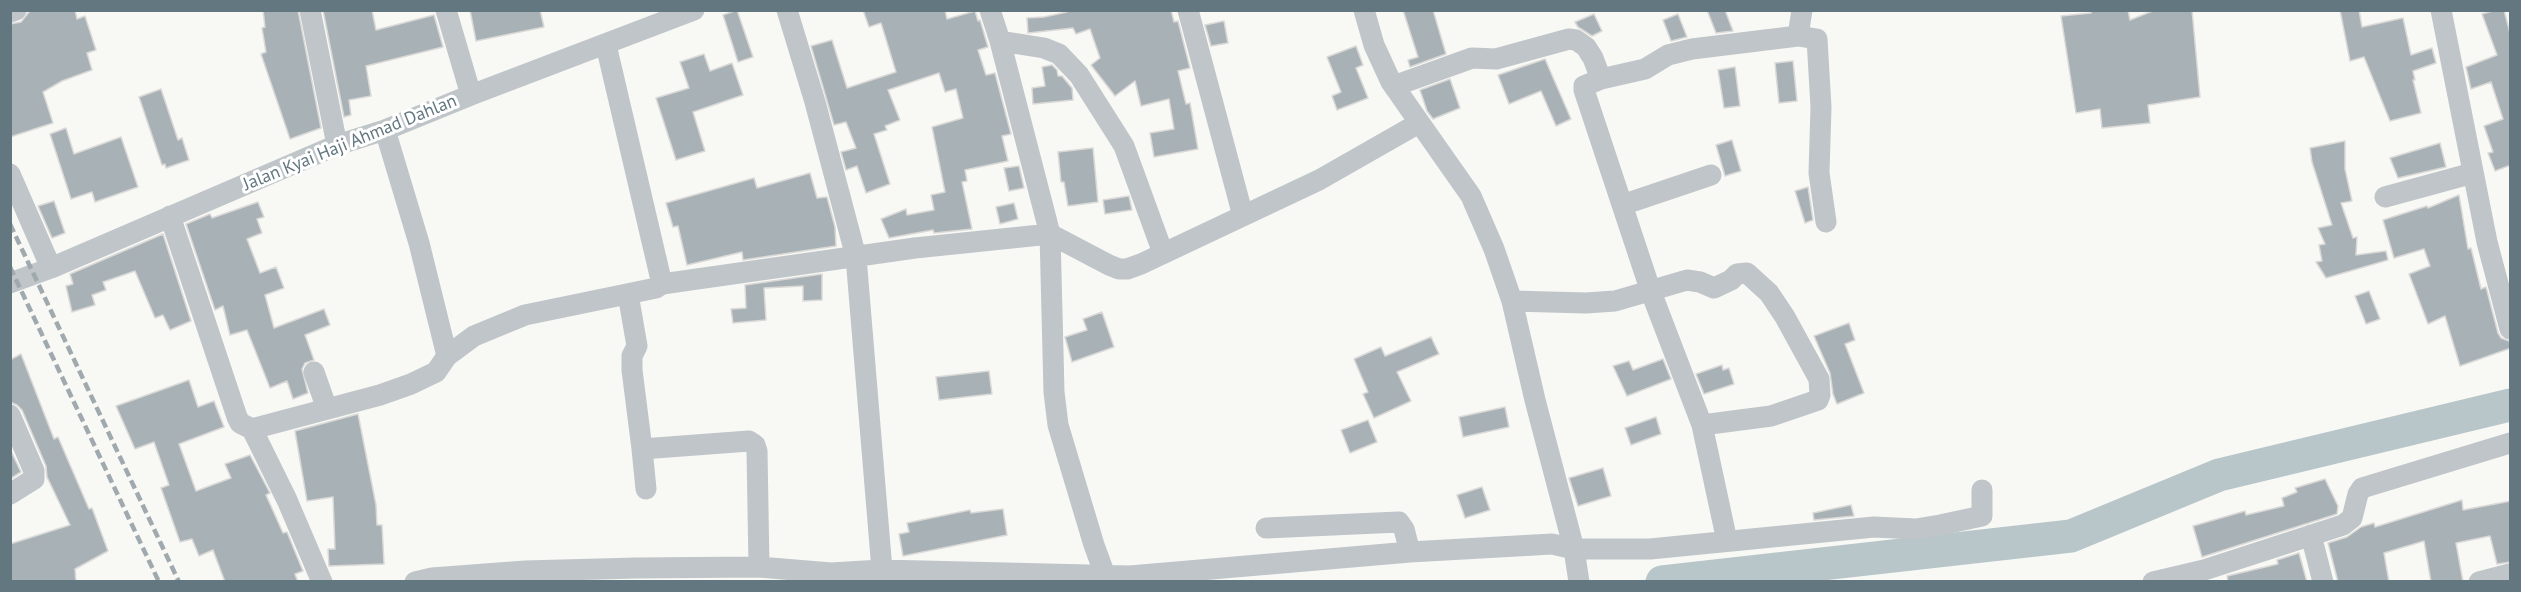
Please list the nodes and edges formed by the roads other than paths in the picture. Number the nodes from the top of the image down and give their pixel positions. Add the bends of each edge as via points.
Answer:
1 (16, 10) edge
2 (310, 10) edge
3 (446, 10) edge
4 (694, 10) edge
5 (787, 10) edge
6 (990, 10) edge
7 (1188, 10) edge
8 (1364, 10) edge
9 (1802, 10) edge
10 (2441, 10) edge
11 (10, 12) edge
12 (1798, 36) junction
13 (1000, 41) junction
14 (606, 45) junction
15 (1601, 79) junction
16 (1394, 86) junction
17 (471, 94) junction
18 (1419, 123) junction
19 (385, 130) junction
20 (338, 145) junction
21 (2473, 173) junction
22 (10, 174) edge
23 (1711, 175) dead end
24 (2385, 197) dead end
25 (1622, 206) junction
26 (170, 216) junction
27 (1243, 216) junction
28 (1826, 222) dead end
29 (1050, 234) junction
30 (1163, 253) junction
31 (856, 257) junction
32 (51, 268) junction
33 (10, 283) edge
34 (662, 284) junction
35 (1651, 292) junction
36 (627, 294) junction
37 (1512, 301) junction
38 (2511, 330) edge
39 (447, 356) junction
40 (314, 372) dead end
41 (327, 410) junction
42 (10, 414) edge
43 (1702, 425) junction
44 (252, 429) junction
45 (2511, 442) edge
46 (642, 449) junction
47 (646, 489) dead end
48 (1982, 490) dead end
49 (10, 494) edge
50 (1266, 528) dead end
51 (2311, 535) junction
52 (1728, 541) junction
53 (1410, 552) junction
54 (1576, 564) edge
55 (759, 567) junction
56 (1105, 574) junction
57 (2511, 574) edge
58 (882, 576) edge
59 (2205, 576) edge
60 (322, 582) edge
61 (415, 582) edge
62 (2152, 582) edge
63 (2323, 582) edge
64 (2479, 582) edge

1 - 11 street
2 - 20 street
3 - 17 street
4 - 14 street, Jalan Kyai Haji Ahmad Dahlan
5 - 31 street
6 - 13 street
7 - 27 street
8 - 16 street via 1374,45
9 - 12 street
10 - 21 street
12 - 15 street via 1692,49 1668,55 1645,69
12 - 28 street via 1817,39 1819,45 1819,173
13 - 29 street
13 - 30 street via 1059,54 1079,75 1124,146
14 - 17 street, Jalan Kyai Haji Ahmad Dahlan
14 - 34 street
15 - 16 street via 1586,47 1569,39 1496,59 1472,58
15 - 25 street via 1587,82 1584,90
16 - 18 street
17 - 19 street, Jalan Kyai Haji Ahmad Dahlan
18 - 27 street via 1319,180
18 - 37 street via 1471,196
19 - 20 street, Jalan Kyai Haji Ahmad Dahlan
19 - 39 street
20 - 26 street, Jalan Kyai Haji Ahmad Dahlan
21 - 24 street
21 - 38 street
22 - 32 street
23 - 25 street
25 - 35 street
26 - 32 street, Jalan Kyai Haji Ahmad Dahlan
26 - 44 street via 237,417
27 - 30 street
29 - 30 street via 1119,269
29 - 31 street
29 - 56 street via 1058,425
31 - 34 street
31 - 58 street
32 - 33 street, Jalan Kyai Haji Ahmad Dahlan
34 - 36 street
35 - 37 street via 1615,301
35 - 43 street
35 - 43 street via 1687,280 1714,288 1737,274 1747,273 1769,293 1819,379 1818,400 1801,407 1771,416
36 - 39 street via 525,315 474,336
36 - 46 street via 637,346 632,364
37 - 54 street
39 - 41 street via 436,372 411,384
40 - 41 street
41 - 44 street
42 - 49 street via 34,478
43 - 52 street
44 - 60 street
45 - 51 street via 2362,488 2348,522
46 - 47 street
46 - 55 street via 749,441 755,445
48 - 52 street via 1983,511 1978,518 1916,529 1874,527
50 - 53 street via 1399,522
51 - 59 street
51 - 63 street
52 - 54 street via 1650,549
53 - 54 street via 1552,544
53 - 56 street via 1130,576
55 - 58 street
55 - 61 street via 525,571
56 - 58 street
57 - 64 street
59 - 62 street

